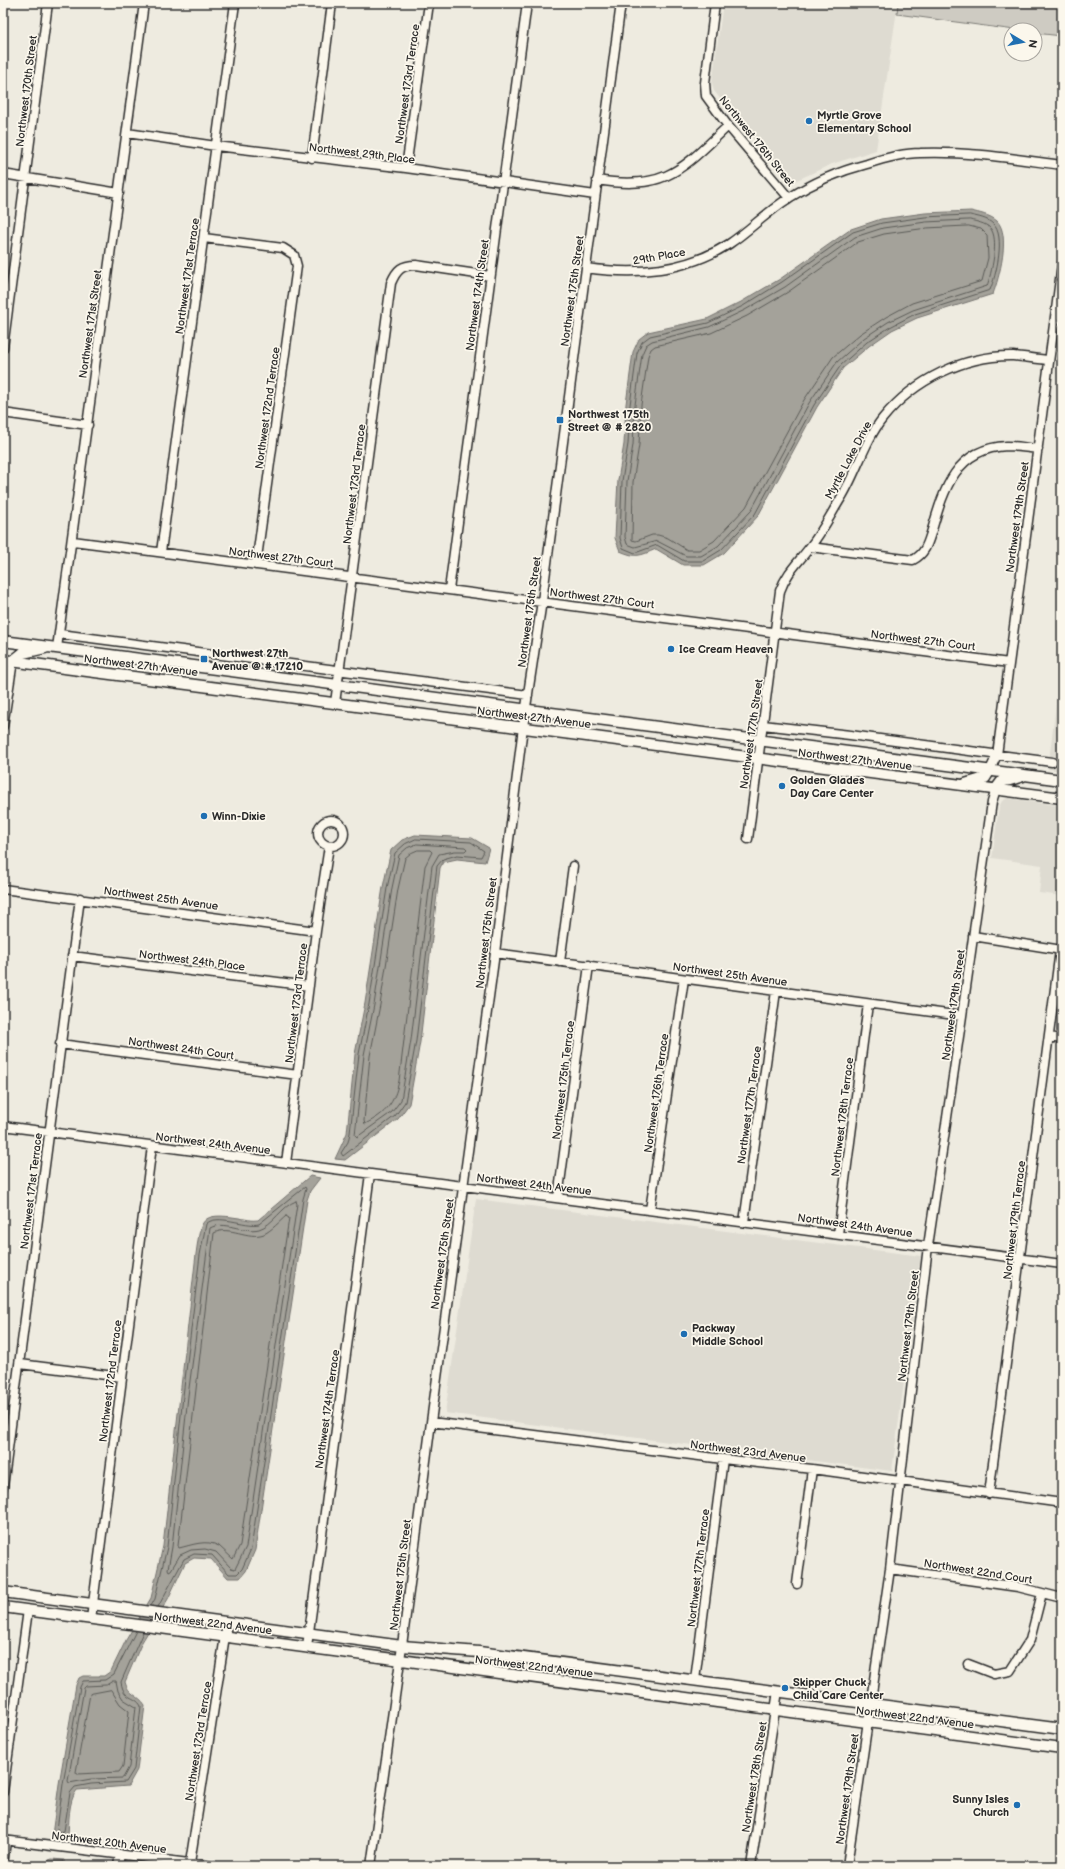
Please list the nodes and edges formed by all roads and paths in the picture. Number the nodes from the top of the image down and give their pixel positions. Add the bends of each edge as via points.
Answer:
1 (48, 3) edge
2 (144, 3) edge
3 (235, 3) edge
4 (332, 3) edge
5 (429, 3) edge
6 (527, 3) edge
7 (621, 3) edge
8 (715, 3) edge
9 (728, 126) junction
10 (127, 133) junction
11 (216, 146) junction
12 (312, 158) junction
13 (1062, 165) edge
14 (406, 168) junction
15 (3, 174) edge
16 (26, 177) junction
17 (597, 180) junction
18 (503, 183) junction
19 (120, 193) junction
20 (595, 196) junction
21 (789, 198) junction
22 (204, 238) junction
23 (1062, 264) edge
24 (586, 268) junction
25 (490, 276) junction
26 (3, 348) edge
27 (1049, 360) junction
28 (3, 414) edge
29 (88, 425) junction
30 (1038, 449) junction
31 (73, 541) junction
32 (810, 546) junction
33 (161, 552) junction
34 (256, 565) junction
35 (353, 577) junction
36 (449, 590) junction
37 (542, 601) junction
38 (775, 632) junction
39 (60, 634) junction
40 (3, 641) edge
41 (47, 647) junction
42 (57, 648) junction
43 (8, 660) edge
44 (1009, 663) junction
45 (177, 664) junction
46 (340, 671) junction
47 (175, 682) junction
48 (338, 685) junction
49 (528, 695) junction
50 (335, 703) junction
51 (525, 709) junction
52 (763, 725) junction
53 (3, 726) edge
54 (523, 727) junction
55 (761, 741) junction
56 (997, 755) junction
57 (758, 758) junction
58 (1052, 762) dead end
59 (990, 770) junction
60 (1026, 775) junction
61 (1062, 780) edge
62 (963, 785) junction
63 (996, 789) junction
64 (1062, 798) edge
65 (748, 839) dead end
66 (329, 846) dead end
67 (573, 866) dead end
68 (3, 889) edge
69 (80, 898) junction
70 (316, 931) junction
71 (973, 936) junction
72 (1061, 950) edge
73 (495, 953) junction
74 (72, 956) junction
75 (560, 962) junction
76 (589, 965) junction
77 (684, 979) junction
78 (309, 986) junction
79 (776, 991) junction
80 (868, 1004) junction
81 (962, 1016) junction
82 (1049, 1038) junction
83 (1062, 1039) edge
84 (60, 1044) junction
85 (298, 1075) junction
86 (3, 1126) edge
87 (50, 1131) junction
88 (152, 1146) junction
89 (286, 1163) junction
90 (370, 1174) junction
91 (463, 1186) junction
92 (558, 1198) junction
93 (650, 1210) junction
94 (744, 1222) junction
95 (838, 1234) junction
96 (928, 1246) junction
97 (1020, 1258) junction
98 (1062, 1264) edge
99 (20, 1364) junction
100 (122, 1377) junction
101 (431, 1422) junction
102 (723, 1459) junction
103 (812, 1469) junction
104 (900, 1481) junction
105 (3, 1487) edge
106 (989, 1494) junction
107 (1062, 1503) edge
108 (890, 1568) junction
109 (797, 1584) dead end
110 (3, 1592) edge
111 (1042, 1593) junction
112 (1062, 1598) edge
113 (92, 1604) junction
114 (3, 1607) edge
115 (28, 1610) junction
116 (91, 1619) junction
117 (227, 1622) junction
118 (308, 1633) junction
119 (224, 1638) junction
120 (402, 1646) junction
121 (307, 1647) junction
122 (400, 1661) junction
123 (968, 1664) dead end
124 (695, 1680) junction
125 (778, 1691) junction
126 (870, 1704) junction
127 (775, 1710) junction
128 (867, 1723) junction
129 (1062, 1729) edge
130 (1062, 1748) edge
131 (3, 1792) edge
132 (5, 1840) edge
133 (120, 1854) junction
134 (190, 1863) junction
135 (3, 1866) edge
136 (118, 1866) edge
137 (212, 1866) edge
138 (371, 1866) edge
139 (751, 1866) edge
140 (847, 1866) edge

1 - 16 street, Northwest 170th Street
2 - 10 street, Northwest 171st Street
3 - 11 street, Northwest 171st Terrace
4 - 12 street
5 - 14 street, Northwest 173rd Terrace
6 - 18 street, Northwest 174th Street
7 - 17 street, Northwest 175th Street
8 - 9 street, Northwest 176th Street via 705,83 706,96
9 - 17 street via 694,158 664,178 639,183
9 - 21 street, Northwest 176th Street
10 - 11 street, Northwest 29th Place
10 - 19 street, Northwest 171st Street
11 - 12 street, Northwest 29th Place
11 - 22 street, Northwest 171st Terrace
12 - 14 street, Northwest 29th Place
13 - 21 street, 29th Place via 965,153 918,153 867,164 830,177
14 - 18 street, Northwest 29th Place
15 - 16 street
16 - 19 street
16 - 26 street, Northwest 170th Street
17 - 20 street, Northwest 175th Street
18 - 20 street, Northwest 29th Place
18 - 25 street, Northwest 174th Street
19 - 29 street, Northwest 171st Street
20 - 24 street, Northwest 175th Street
21 - 24 street, 29th Place via 729,244 698,260 642,272
22 - 33 street, Northwest 171st Terrace
22 - 34 street, Northwest 172nd Terrace via 283,248 294,255 297,266
23 - 27 street, Northwest 179th Street
24 - 37 street, Northwest 175th Street
25 - 35 street, Northwest 173rd Terrace via 406,265 398,270 391,283
25 - 36 street, Northwest 174th Street
27 - 30 street, Northwest 179th Street
27 - 32 street, Myrtle Lake Drive via 1012,356 982,360 949,369 913,389 883,418 843,495
28 - 29 street
29 - 31 street, Northwest 171st Street
30 - 32 street via 1007,446 970,457 949,482 941,498 926,548 914,560
30 - 44 street, Northwest 179th Street
31 - 33 street, Northwest 27th Court
31 - 39 street, Northwest 171st Street
32 - 38 street, Myrtle Lake Drive via 784,580 780,591
33 - 34 street, Northwest 27th Court
34 - 35 street, Northwest 27th Court
35 - 36 street, Northwest 27th Court
35 - 46 street, Northwest 173rd Terrace
36 - 37 street, Northwest 27th Court
37 - 38 street, Northwest 27th Court
37 - 49 street, Northwest 175th Street
38 - 44 street, Northwest 27th Court
38 - 52 street, Northwest 177th Street
39 - 42 street, Northwest 171st Street
39 - 46 street
40 - 41 main road, Northwest 27th Avenue
41 - 42 main road, Northwest 27th Avenue
41 - 43 main road
42 - 45 main road, Northwest 27th Avenue
43 - 47 main road, Northwest 27th Avenue
43 - 53 street
44 - 56 street, Northwest 179th Street
45 - 47 main road
45 - 48 main road, Northwest 27th Avenue
46 - 48 street, Northwest 173rd Terrace
46 - 49 street
47 - 50 main road, Northwest 27th Avenue
48 - 50 street, Northwest 173rd Terrace
48 - 51 main road, Northwest 27th Avenue
49 - 51 street, Northwest 175th Street
50 - 54 main road, Northwest 27th Avenue
51 - 54 street, Northwest 175th Street
51 - 55 main road, Northwest 27th Avenue
52 - 55 street, Northwest 177th Street
52 - 56 street
54 - 57 main road, Northwest 27th Avenue
54 - 73 street, Northwest 175th Street
55 - 57 street, Northwest 177th Street
55 - 59 main road, Northwest 27th Avenue
56 - 58 street
56 - 59 street, Northwest 179th Street
57 - 62 main road, Northwest 27th Avenue
57 - 65 street, Northwest 177th Street
59 - 60 main road, Northwest 27th Avenue
59 - 62 main road via 985,778
60 - 61 main road, Northwest 27th Avenue
60 - 63 main road via 1002,781
62 - 63 main road, Northwest 27th Avenue
63 - 64 main road, Northwest 27th Avenue
63 - 71 street, Northwest 179th Street
66 - 70 street, Northwest 173rd Terrace
67 - 75 street
68 - 69 street, Northwest 25th Avenue
69 - 70 street, Northwest 25th Avenue
69 - 74 street, Northwest 171st Terrace
70 - 78 street, Northwest 173rd Terrace
71 - 72 street
71 - 81 street, Northwest 179th Street
72 - 82 street, Northwest 179th Terrace
73 - 75 street, Northwest 25th Avenue
73 - 91 street, Northwest 175th Street
74 - 78 street, Northwest 24th Place
74 - 84 street, Northwest 171st Terrace
75 - 76 street, Northwest 25th Avenue
76 - 77 street, Northwest 25th Avenue
76 - 92 street, Northwest 175th Terrace
77 - 79 street, Northwest 25th Avenue
77 - 93 street, Northwest 176th Terrace
78 - 85 street, Northwest 173rd Terrace
79 - 80 street, Northwest 25th Avenue
79 - 94 street, Northwest 177th Terrace
80 - 81 street, Northwest 25th Avenue
80 - 95 street, Northwest 178th Terrace
81 - 96 street, Northwest 179th Street
82 - 83 street
82 - 97 street, Northwest 179th Terrace
84 - 85 street, Northwest 24th Court
84 - 87 street, Northwest 171st Terrace
85 - 89 street, Northwest 173rd Terrace
86 - 87 street, Northwest 24th Avenue
87 - 88 street, Northwest 24th Avenue
87 - 99 street, Northwest 171st Terrace
88 - 89 street, Northwest 24th Avenue
88 - 100 street, Northwest 172nd Terrace
89 - 90 street, Northwest 24th Avenue
90 - 91 street, Northwest 24th Avenue
90 - 118 street, Northwest 174th Terrace
91 - 92 street, Northwest 24th Avenue
91 - 101 street, Northwest 175th Street
92 - 93 street, Northwest 24th Avenue
93 - 94 street, Northwest 24th Avenue
94 - 95 street, Northwest 24th Avenue
95 - 96 street, Northwest 24th Avenue
96 - 97 street, Northwest 24th Avenue
96 - 104 street, Northwest 179th Street
97 - 98 street, Northwest 24th Avenue
97 - 106 street, Northwest 179th Terrace
99 - 100 street
99 - 105 street, Northwest 171st Terrace
100 - 113 street, Northwest 172nd Terrace
101 - 102 street, Northwest 23rd Avenue
101 - 120 street, Northwest 175th Street
102 - 103 street, Northwest 23rd Avenue
102 - 124 street, Northwest 177th Terrace
103 - 104 street, Northwest 23rd Avenue
103 - 109 street
104 - 106 street, Northwest 23rd Avenue
104 - 108 street, Northwest 179th Street
106 - 107 street, Northwest 23rd Avenue
108 - 111 street, Northwest 22nd Court via 1018,1587
108 - 126 street, Northwest 179th Street
110 - 113 main road, Northwest 22nd Avenue
111 - 112 street, Northwest 22nd Court
111 - 123 street via 1030,1640 1010,1671 994,1674
113 - 116 street, Northwest 172nd Terrace
113 - 117 main road, Northwest 22nd Avenue
114 - 115 main road, Northwest 22nd Avenue
115 - 116 main road, Northwest 22nd Avenue
115 - 131 street
116 - 119 main road, Northwest 22nd Avenue
117 - 118 main road, Northwest 22nd Avenue
117 - 119 street, Northwest 173rd Terrace
118 - 120 main road, Northwest 22nd Avenue
118 - 121 street, Northwest 174th Terrace
119 - 121 main road, Northwest 22nd Avenue
119 - 134 street, Northwest 173rd Terrace
120 - 122 street, Northwest 175th Street
120 - 124 main road, Northwest 22nd Avenue via 479,1652
121 - 122 main road, Northwest 22nd Avenue
122 - 127 main road, Northwest 22nd Avenue
122 - 138 street, Northwest 175th Street
124 - 125 main road, Northwest 22nd Avenue
125 - 126 main road, Northwest 22nd Avenue
125 - 127 street, Northwest 178th Street
126 - 128 street, Northwest 179th Street
126 - 129 main road, Northwest 22nd Avenue
127 - 128 main road, Northwest 22nd Avenue
127 - 139 street, Northwest 178th Street
128 - 130 main road, Northwest 22nd Avenue
128 - 140 street, Northwest 179th Street
132 - 133 street, Northwest 20th Avenue
132 - 135 street
133 - 134 street, Northwest 20th Avenue
133 - 136 street
134 - 137 street, Northwest 20th Avenue

